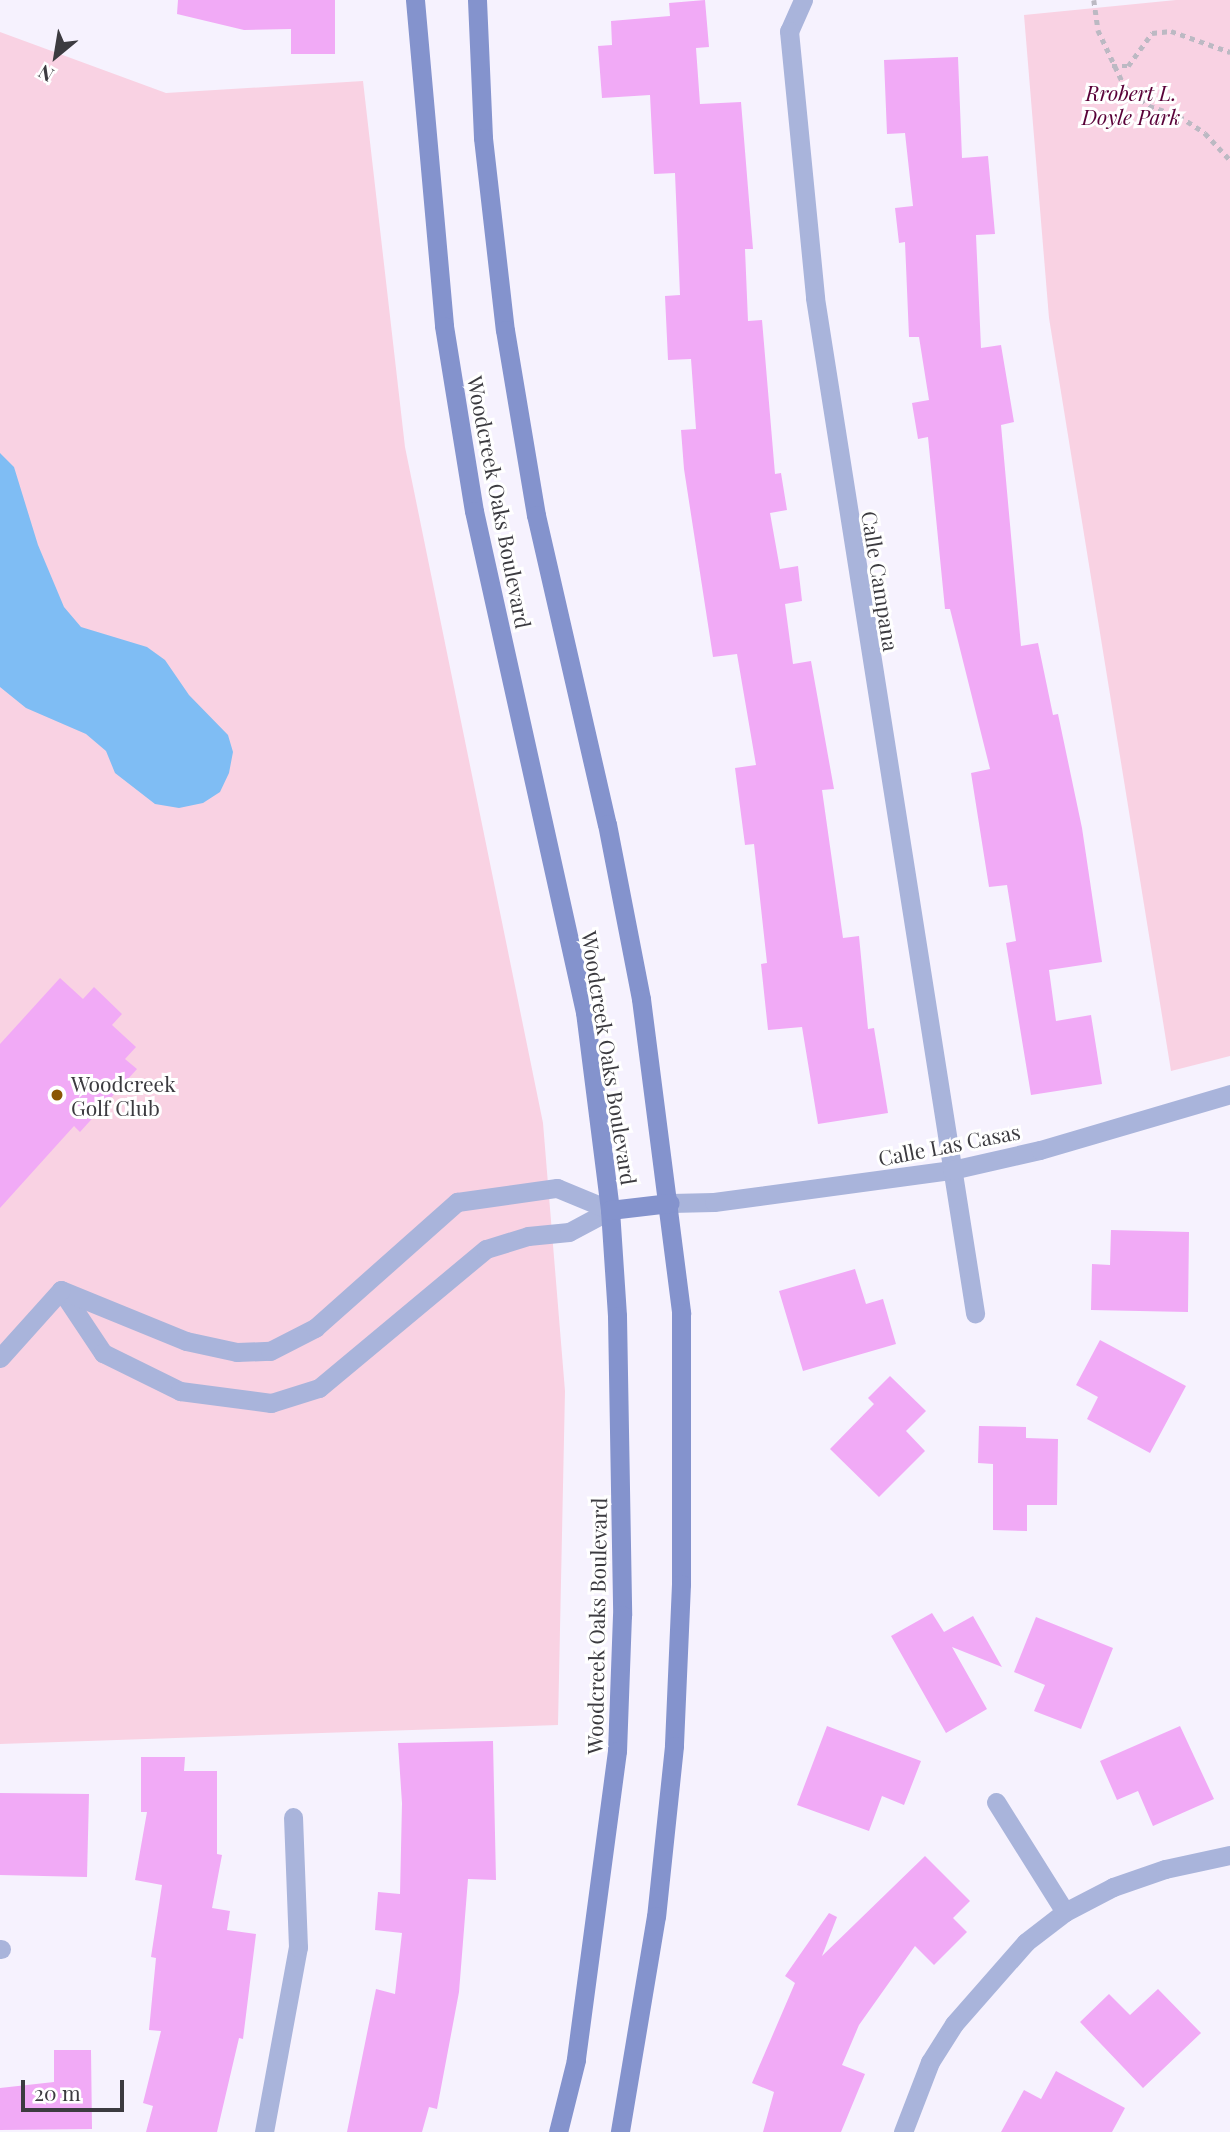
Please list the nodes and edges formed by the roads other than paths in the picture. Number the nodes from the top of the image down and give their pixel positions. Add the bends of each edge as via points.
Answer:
1 (415, 0) edge
2 (477, 0) edge
3 (803, 0) edge
4 (1230, 1094) edge
5 (952, 1170) junction
6 (670, 1203) junction
7 (610, 1210) junction
8 (61, 1290) junction
9 (975, 1313) dead end
10 (0, 1358) edge
11 (996, 1802) dead end
12 (293, 1817) dead end
13 (1230, 1855) edge
14 (1065, 1912) junction
15 (264, 2132) edge
16 (558, 2132) edge
17 (620, 2132) edge
18 (903, 2132) edge

1 - 7 main road, Woodcreek Oaks Boulevard via 444,326 474,511 585,1012
2 - 6 main road, Woodcreek Oaks Boulevard via 483,138 505,330 536,515 607,824 641,999
3 - 5 street, Calle Campana via 789,31 815,298
4 - 5 street, Calle Las Casas via 1040,1150
5 - 6 street, Calle Las Casas via 741,1199
5 - 9 street, Calle Campana
6 - 7 main road
6 - 17 main road, Woodcreek Oaks Boulevard via 681,1313 684,1429 674,1746 656,1916
7 - 8 street via 557,1188 457,1202 315,1328 270,1351 237,1352 186,1341
7 - 8 street via 569,1232 528,1236 486,1249 319,1388 271,1403 180,1391 103,1353
7 - 16 main road, Woodcreek Oaks Boulevard via 622,1475 617,1751 576,2060
8 - 10 street
11 - 14 street
12 - 15 street via 298,1947
13 - 14 street via 1165,1869 1113,1887
14 - 18 street via 987,1982 954,2024 930,2062

